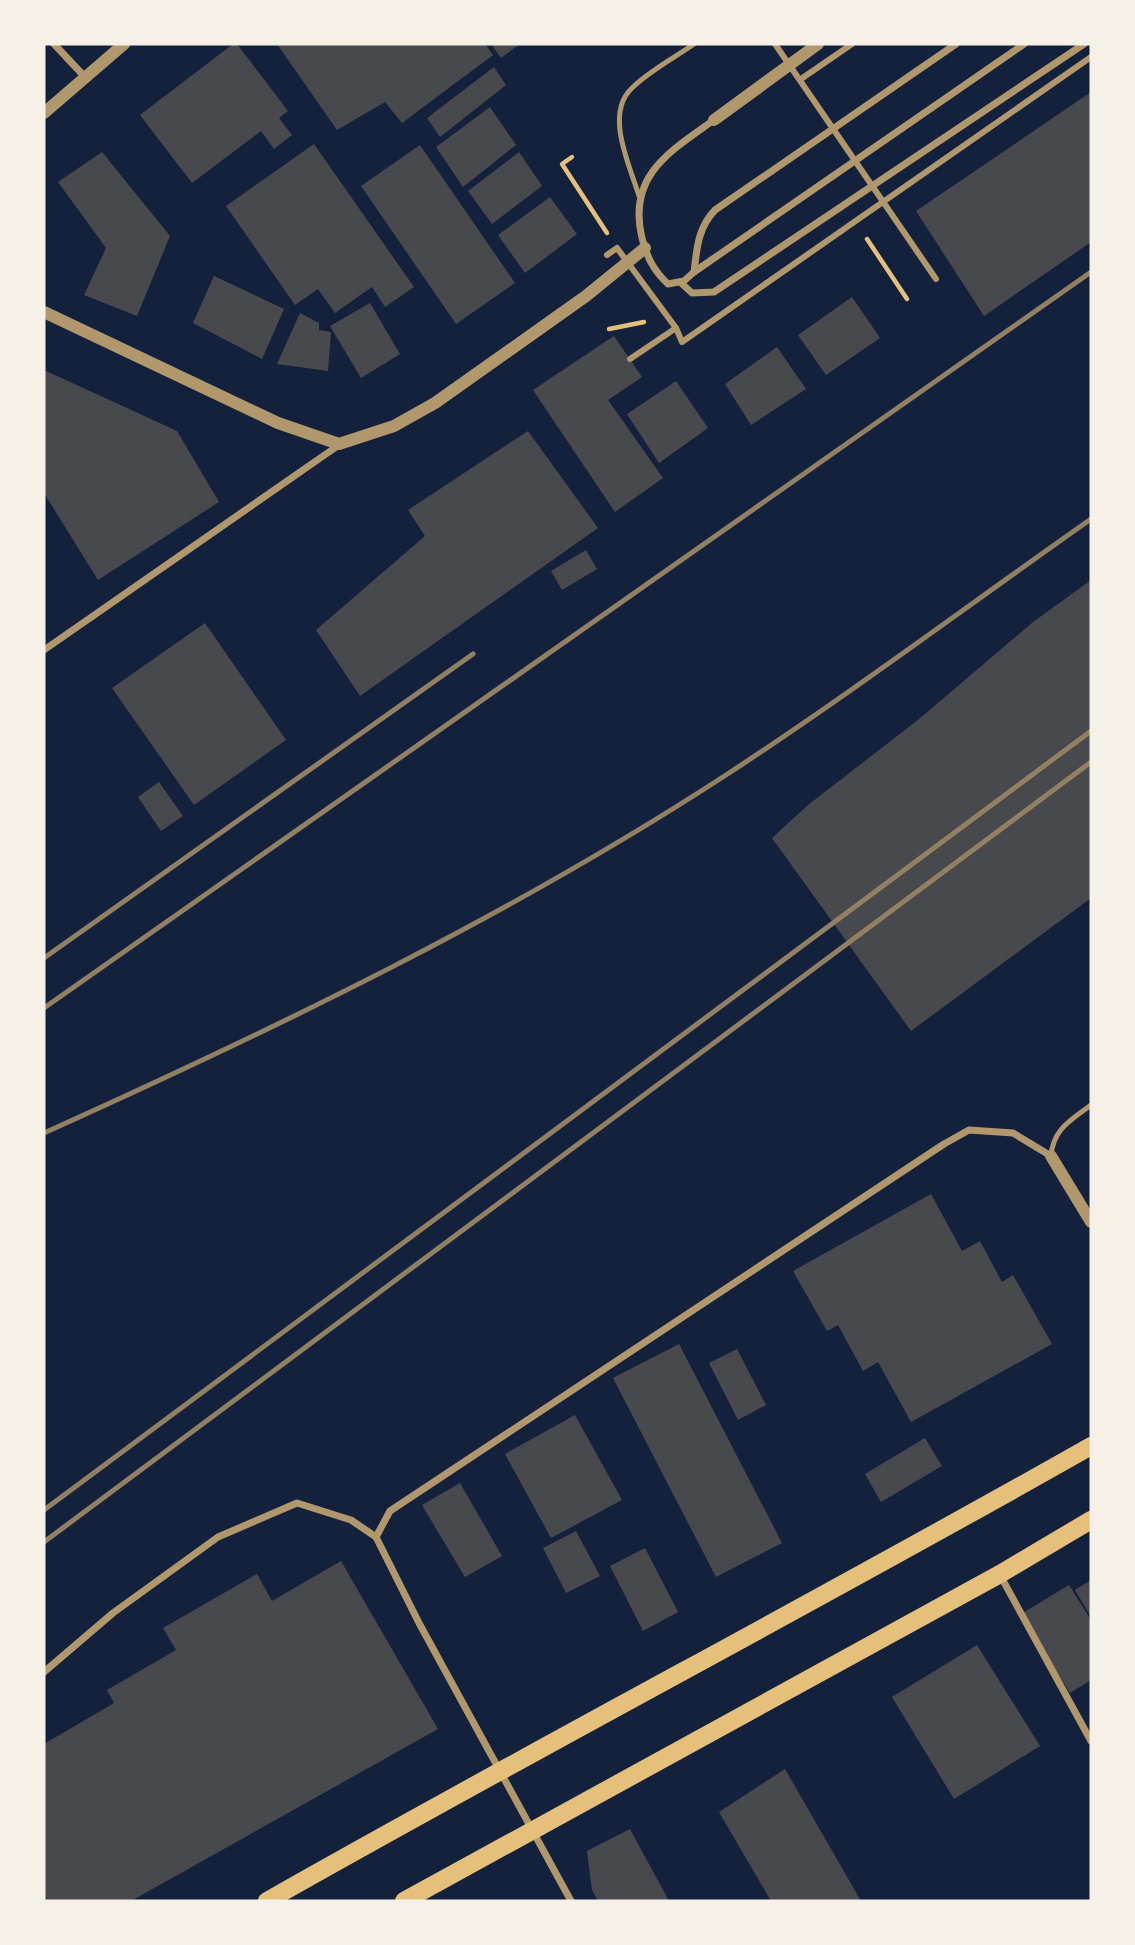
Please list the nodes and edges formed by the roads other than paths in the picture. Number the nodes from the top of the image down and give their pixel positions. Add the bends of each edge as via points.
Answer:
1 (54, 44) edge
2 (124, 44) edge
3 (694, 44) edge
4 (775, 44) edge
5 (818, 44) edge
6 (852, 44) edge
7 (956, 44) edge
8 (1024, 44) edge
9 (1084, 44) edge
10 (1091, 57) edge
11 (84, 76) junction
12 (801, 79) junction
13 (44, 113) edge
14 (714, 120) joint
15 (639, 196) junction
16 (884, 202) junction
17 (645, 248) junction
18 (607, 255) dead end
19 (694, 272) junction
20 (936, 279) dead end
21 (680, 282) junction
22 (44, 312) edge
23 (676, 328) junction
24 (630, 359) dead end
25 (340, 444) junction
26 (44, 650) edge
27 (1091, 1105) edge
28 (1051, 1156) junction
29 (1086, 1203) edge
30 (1091, 1222) edge
31 (1091, 1446) edge
32 (1091, 1520) edge
33 (376, 1537) junction
34 (1000, 1574) junction
35 (44, 1672) edge
36 (1091, 1741) edge
37 (499, 1769) junction
38 (531, 1830) junction
39 (267, 1901) edge
40 (404, 1901) edge
41 (571, 1901) edge

1 - 11 street
2 - 11 street
3 - 15 lane via 630,89 619,115
4 - 12 street
5 - 14 street
6 - 12 street
7 - 19 street via 715,210 698,237
8 - 19 street
9 - 21 street via 714,292 692,293
10 - 16 street
11 - 13 street
12 - 16 street
14 - 15 street via 669,153 650,173
15 - 17 street via 637,218
16 - 20 street
16 - 23 street via 681,342
17 - 21 street via 654,271 668,284
17 - 25 street via 586,296 435,403 394,426
18 - 23 street via 617,248
19 - 21 street
22 - 25 street via 278,423
23 - 24 street
25 - 26 street
27 - 28 lane via 1062,1127 1052,1140
28 - 29 street
28 - 33 street via 1013,1133 969,1130 944,1144 390,1510
29 - 30 street
31 - 37 main road
32 - 34 main road
33 - 35 street via 351,1520 296,1503 218,1537 113,1613
33 - 37 street
34 - 36 street
34 - 38 main road
37 - 38 street
37 - 39 main road
38 - 40 main road
38 - 41 street

